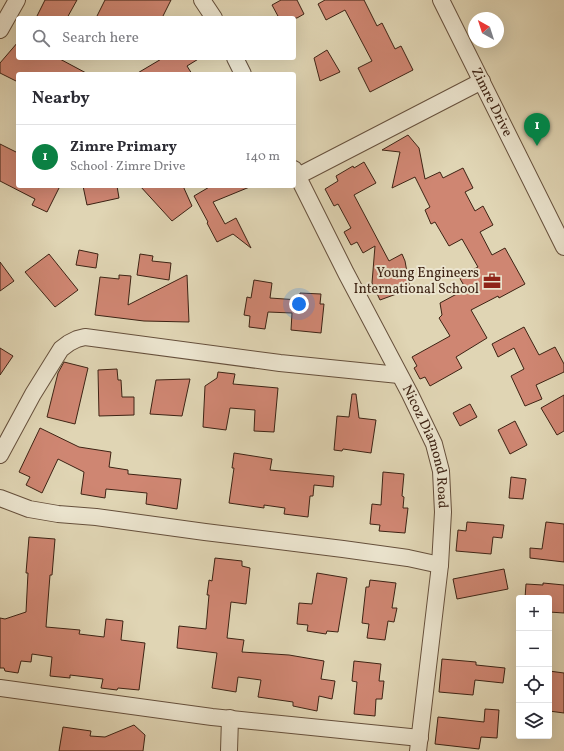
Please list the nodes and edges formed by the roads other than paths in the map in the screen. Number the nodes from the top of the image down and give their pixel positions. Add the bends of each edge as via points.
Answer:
1 (17, 0) edge
2 (202, 0) edge
3 (441, 0) edge
4 (213, 16) edge
5 (0, 30) edge
6 (236, 60) edge
7 (242, 72) edge
8 (482, 81) junction
9 (296, 172) edge
10 (564, 247) edge
11 (399, 375) junction
12 (0, 455) edge
13 (0, 498) edge
14 (440, 565) junction
15 (0, 688) edge
16 (230, 718) junction
17 (419, 745) edge
18 (229, 751) edge

1 - 5 street
2 - 4 street
3 - 8 street, Zimre Drive
6 - 7 street
8 - 9 street
8 - 10 street, Zimre Drive
9 - 11 street, Nicoz Diamond Road
11 - 12 street via 280,363 85,337 61,349
11 - 14 street, Nicoz Diamond Road via 434,444 442,471
13 - 14 street via 29,509 58,514 386,555
14 - 17 street, Nicoz Diamond Road
15 - 16 street
16 - 17 street
16 - 18 street

